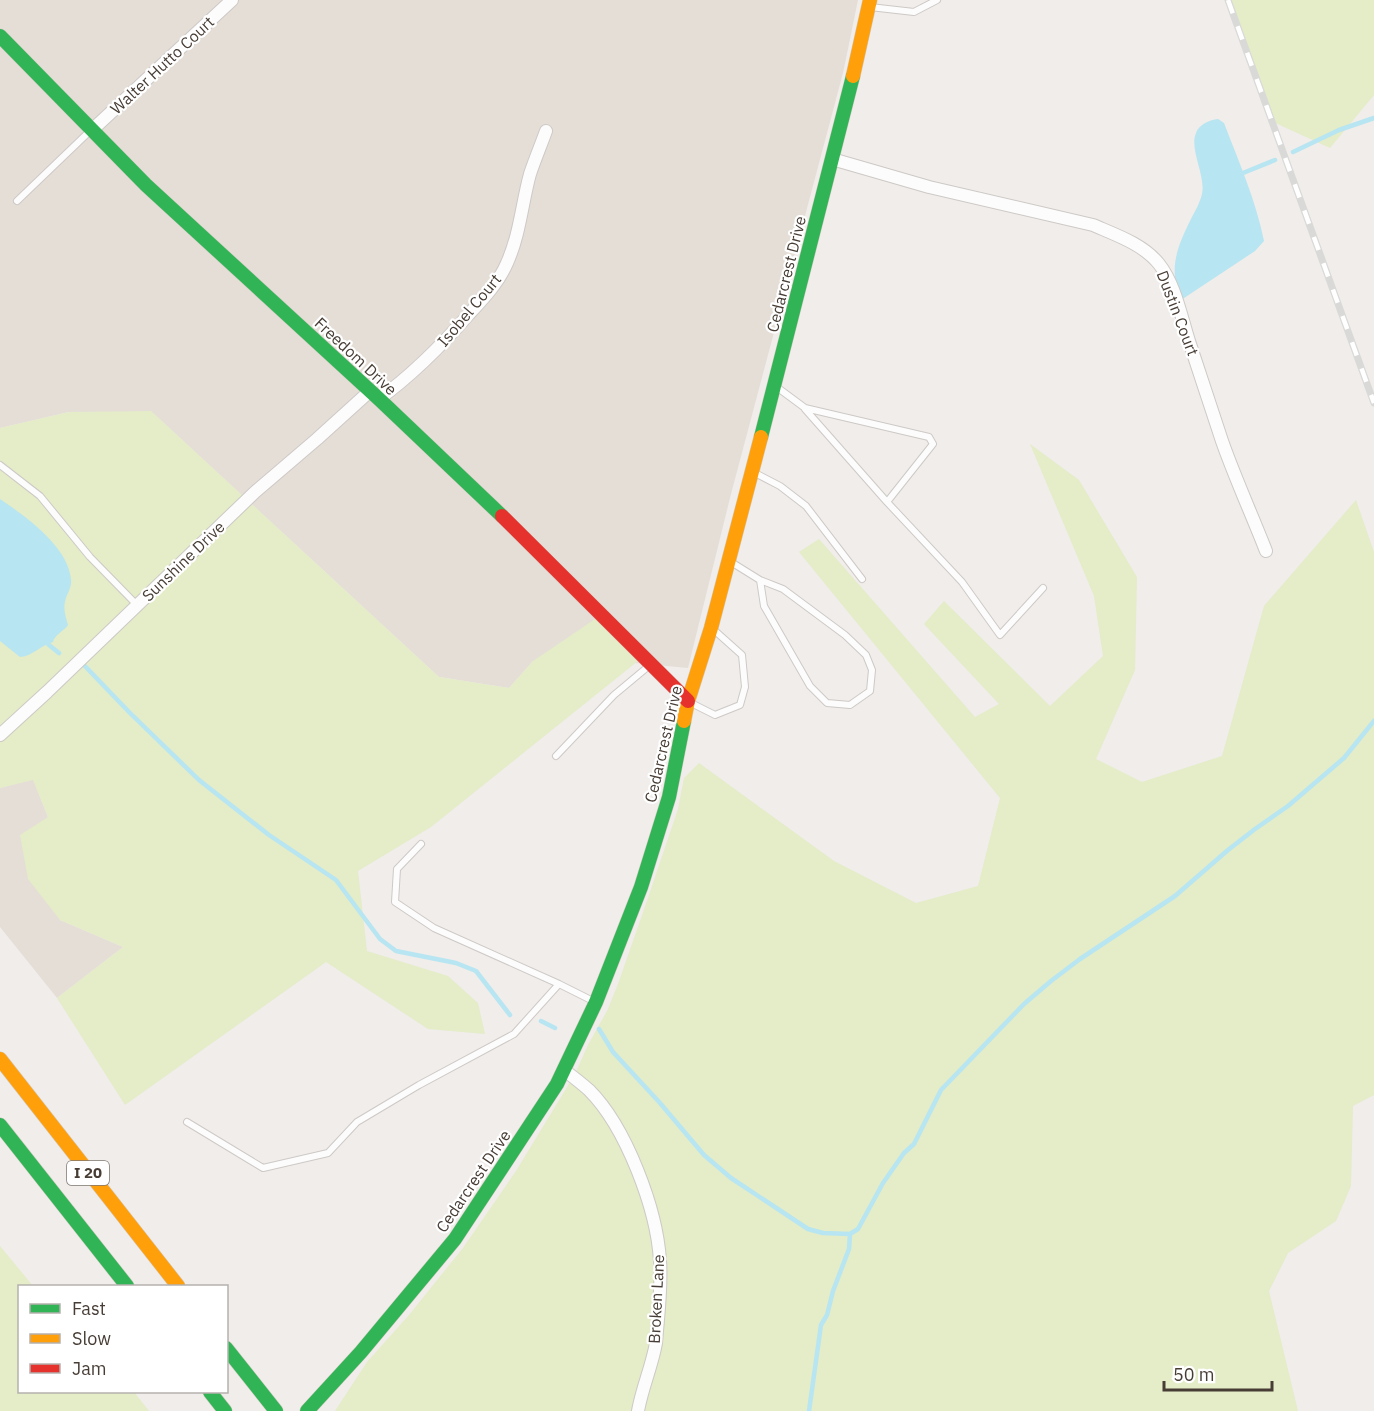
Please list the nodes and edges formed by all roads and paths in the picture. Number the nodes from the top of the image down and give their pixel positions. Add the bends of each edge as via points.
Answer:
1 (232, 0) edge
2 (937, 0) edge
3 (870, 3) edge
4 (0, 36) edge
5 (92, 130) junction
6 (546, 131) dead end
7 (832, 159) junction
8 (17, 201) dead end
9 (775, 385) junction
10 (375, 395) junction
11 (805, 408) junction
12 (0, 465) edge
13 (752, 471) junction
14 (887, 502) junction
15 (1266, 551) dead end
16 (728, 560) junction
17 (862, 579) dead end
18 (760, 580) junction
19 (1043, 588) dead end
20 (137, 605) junction
21 (711, 628) junction
22 (651, 665) junction
23 (688, 701) junction
24 (0, 735) edge
25 (556, 756) dead end
26 (420, 844) dead end
27 (559, 984) junction
28 (596, 1002) junction
29 (0, 1059) edge
30 (564, 1070) junction
31 (187, 1122) dead end
32 (0, 1125) edge
33 (125, 1285) edge
34 (175, 1285) edge
35 (228, 1351) edge
36 (211, 1393) edge
37 (225, 1411) edge
38 (276, 1411) edge
39 (307, 1411) edge
40 (638, 1411) edge

1 - 5 street, Walter Hutto Court
2 - 3 lane via 914,12
3 - 7 main road, Cedarcrest Drive
4 - 5 main road, Freedom Drive
5 - 8 lane
5 - 10 main road, Freedom Drive via 166,204
6 - 10 street, Isobel Court via 530,174 511,253 499,277 446,340 394,389
7 - 9 main road, Cedarcrest Drive
7 - 15 street, Dustin Court via 929,187 1093,225 1152,256 1174,295 1223,442
9 - 11 lane
9 - 13 main road, Cedarcrest Drive
10 - 20 street, Sunshine Drive via 255,492
10 - 22 main road, Freedom Drive
11 - 14 lane
11 - 14 lane via 929,437 933,444
12 - 20 lane via 40,496 90,557
13 - 16 main road, Cedarcrest Drive
13 - 17 lane via 806,506
14 - 19 lane via 962,582 1000,634
16 - 18 lane
16 - 21 main road, Cedarcrest Drive
18 - 18 lane via 783,589 866,655 872,670 870,691 850,705 827,703 810,686 764,606
20 - 24 street, Sunshine Drive
21 - 23 main road, Cedarcrest Drive
21 - 23 lane via 742,655 746,687 740,705 715,715
22 - 23 main road, Freedom Drive
22 - 25 lane via 614,695
23 - 28 main road, Cedarcrest Drive via 663,817 641,887
26 - 27 lane via 397,869 394,902 434,928
27 - 28 lane
27 - 31 lane via 514,1034 357,1122 328,1153 263,1168
28 - 30 main road, Cedarcrest Drive
29 - 34 main road, I 20
30 - 39 main road, Cedarcrest Drive via 455,1239
30 - 40 street, Broken Lane via 590,1091 620,1135 654,1222 661,1262 656,1343
32 - 33 main road, I 20
35 - 38 main road
36 - 37 main road

